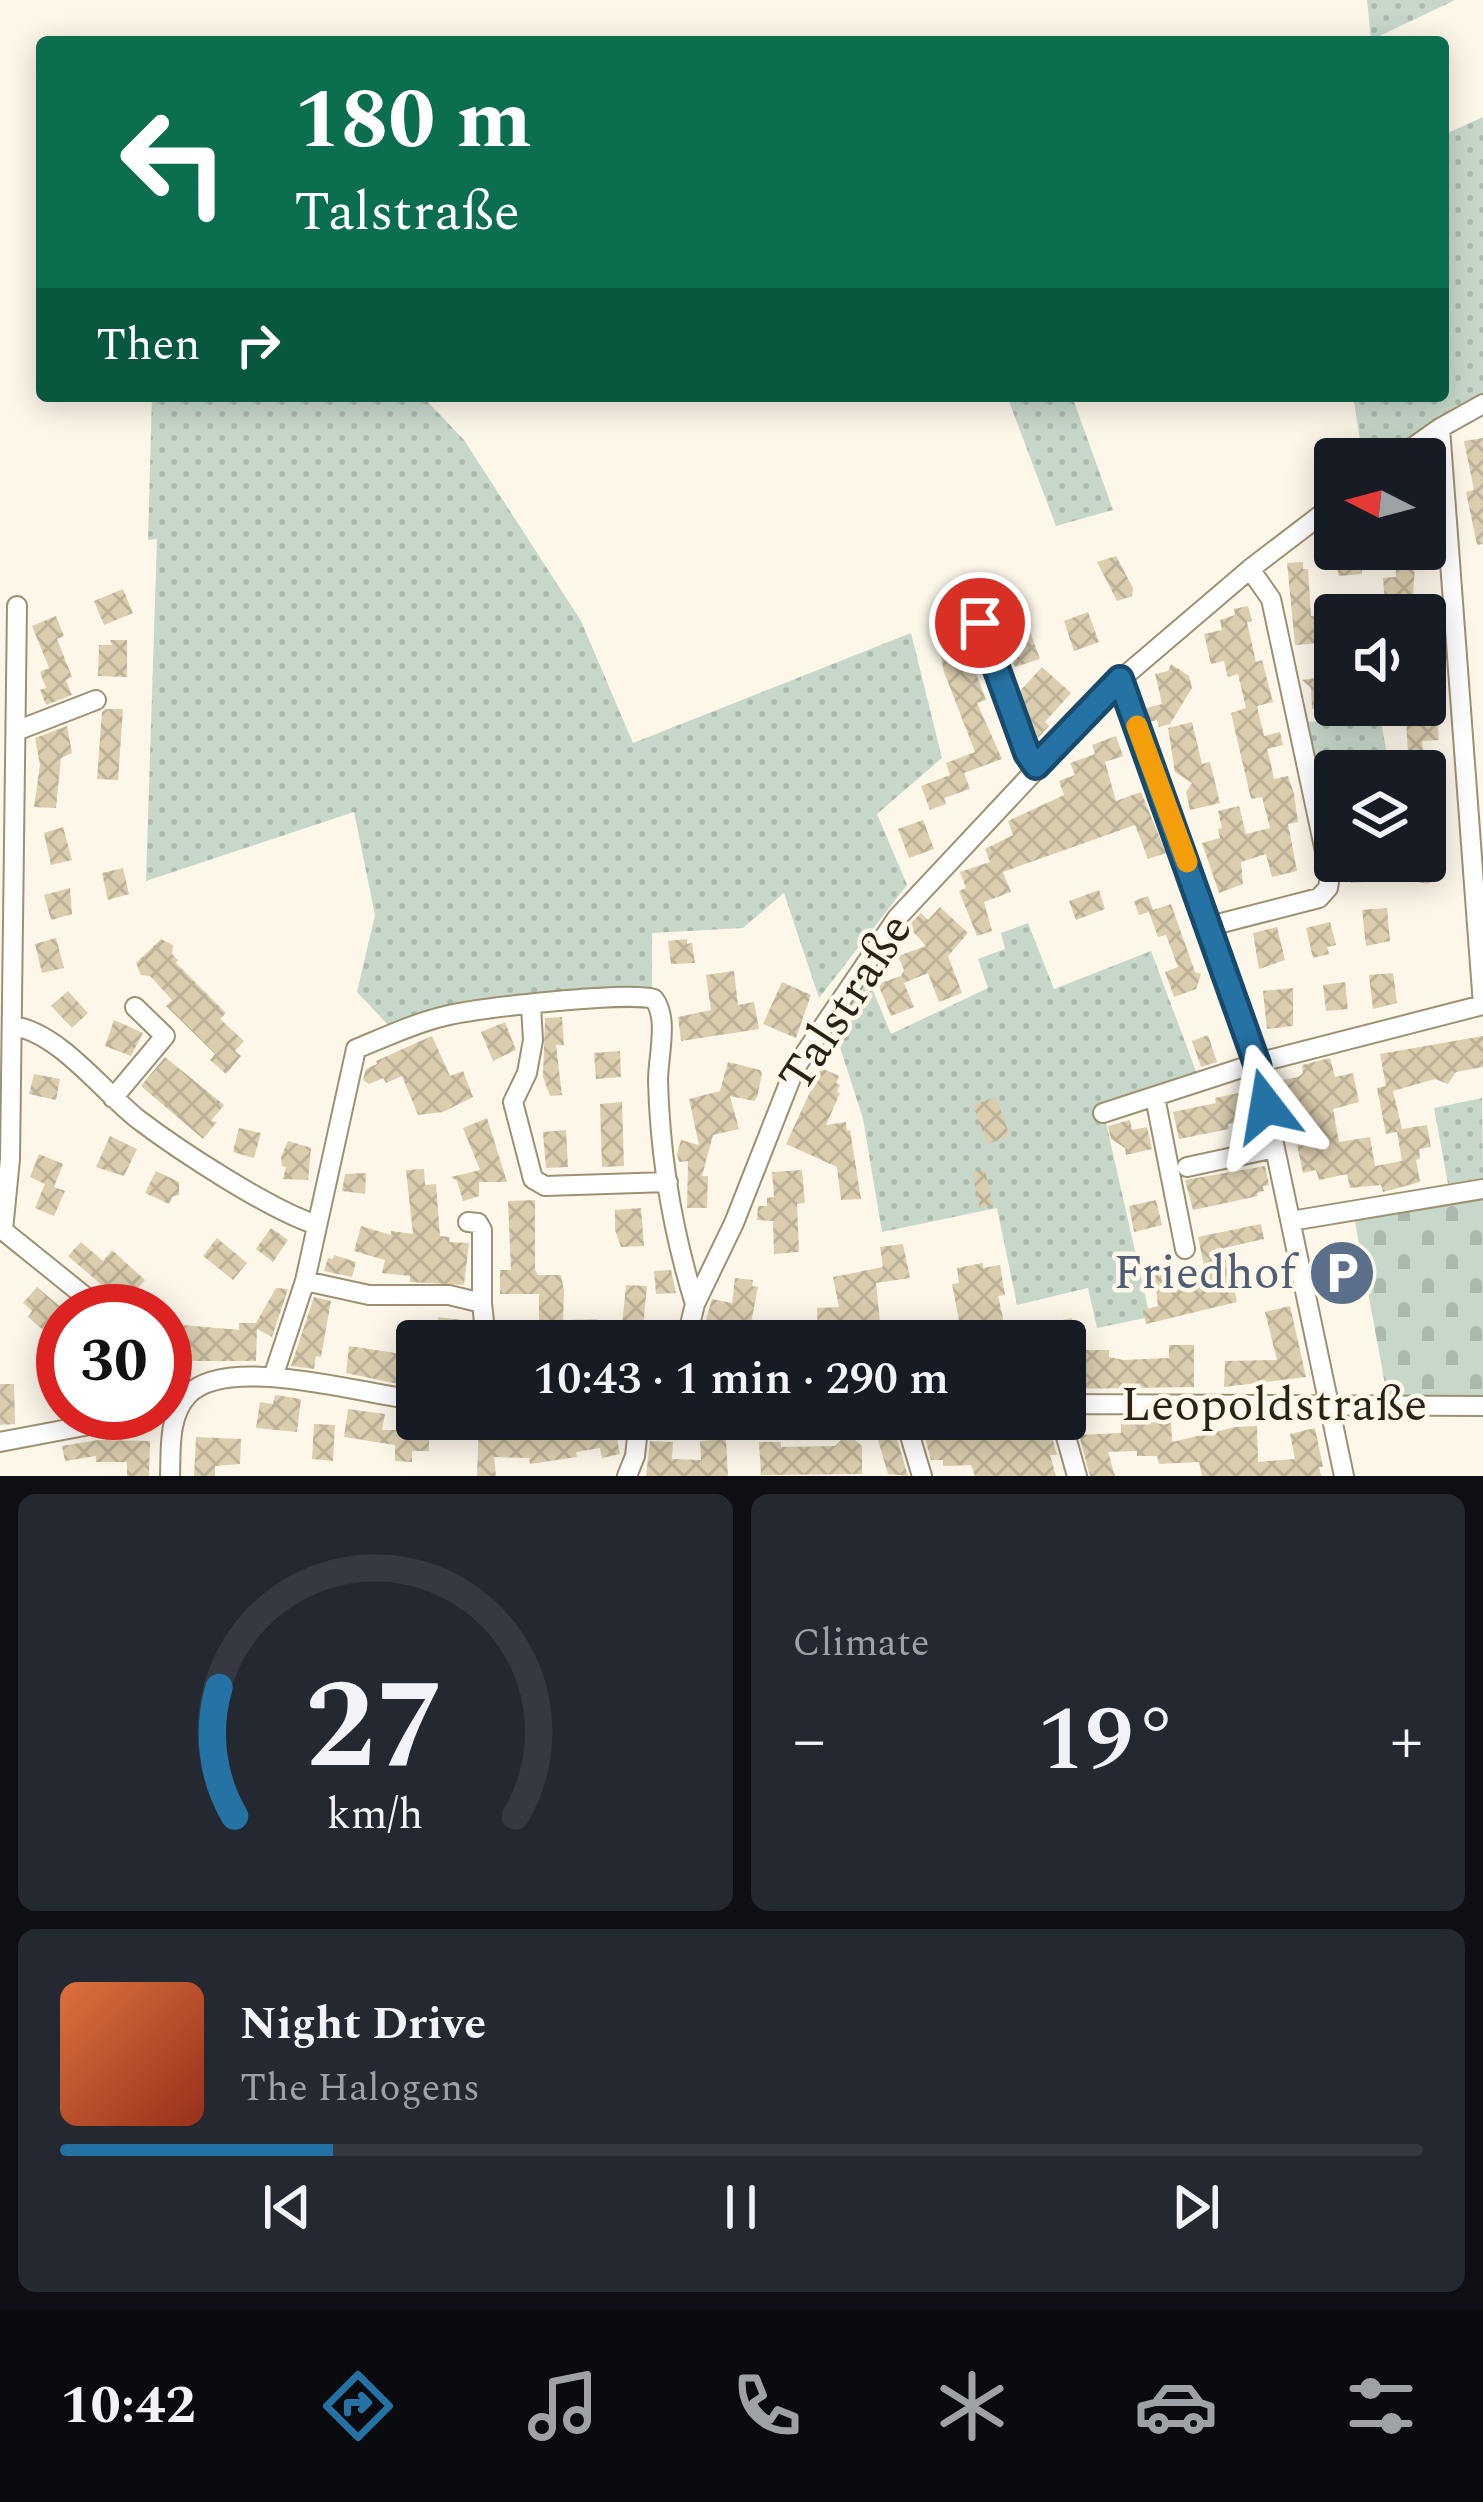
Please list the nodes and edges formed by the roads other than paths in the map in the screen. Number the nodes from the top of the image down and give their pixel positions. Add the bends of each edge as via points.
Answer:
1 (1483, 404) edge
2 (1440, 428) junction
3 (1426, 438) edge
4 (1314, 520) edge
5 (1250, 569) junction
6 (17, 606) dead end
7 (980, 623) dead end
8 (1120, 679) junction
9 (96, 700) dead end
10 (16, 731) junction
11 (1036, 766) junction
12 (1210, 926) junction
13 (1483, 1005) edge
14 (531, 1006) junction
15 (135, 1007) dead end
16 (12, 1026) junction
17 (1257, 1064) junction
18 (1155, 1097) junction
19 (112, 1098) junction
20 (1103, 1114) dead end
21 (1275, 1148) junction
22 (1187, 1167) dead end
23 (668, 1182) junction
24 (1483, 1190) edge
25 (1292, 1221) junction
26 (468, 1222) dead end
27 (317, 1225) junction
28 (2, 1229) edge
29 (1185, 1249) dead end
30 (304, 1281) junction
31 (70, 1284) edge
32 (482, 1303) junction
33 (695, 1304) junction
34 (484, 1320) edge
35 (691, 1320) edge
36 (273, 1377) junction
37 (192, 1395) edge
38 (396, 1397) edge
39 (1086, 1404) edge
40 (1329, 1406) junction
41 (1483, 1406) edge
42 (36, 1435) edge
43 (172, 1440) edge
44 (636, 1440) edge
45 (911, 1440) edge
46 (1067, 1440) edge
47 (0, 1442) edge
48 (170, 1476) edge
49 (627, 1476) edge
50 (922, 1476) edge
51 (1076, 1476) edge
52 (1344, 1476) edge

1 - 2 street
2 - 3 street
2 - 13 street
4 - 5 street, Talstraße
5 - 8 street, Talstraße
5 - 12 street via 1271,599 1330,875 1319,898
6 - 10 street
7 - 11 street
8 - 11 street, Talstraße
8 - 12 street
9 - 10 street
10 - 16 street
11 - 33 street, Talstraße via 897,918 810,1041
12 - 17 street
13 - 17 street
14 - 23 street via 644,996 659,1006
14 - 23 street via 527,1073 513,1102 538,1184
14 - 27 street via 448,1015 356,1049
15 - 19 street via 171,1041
16 - 19 street via 38,1034
16 - 28 street
17 - 18 street
17 - 21 street
18 - 20 street
18 - 29 street
19 - 27 street
21 - 22 street
21 - 25 street
23 - 33 street
24 - 25 street
25 - 40 street
26 - 32 street via 482,1230
27 - 30 street
28 - 31 street
30 - 32 street
30 - 36 street
32 - 34 street
33 - 35 street, Talstraße
36 - 37 street via 212,1382
36 - 38 street
39 - 40 street, Leopoldstraße
40 - 41 street, Leopoldstraße
40 - 52 street
42 - 47 street
43 - 48 street
44 - 49 street
45 - 50 street
46 - 51 street

